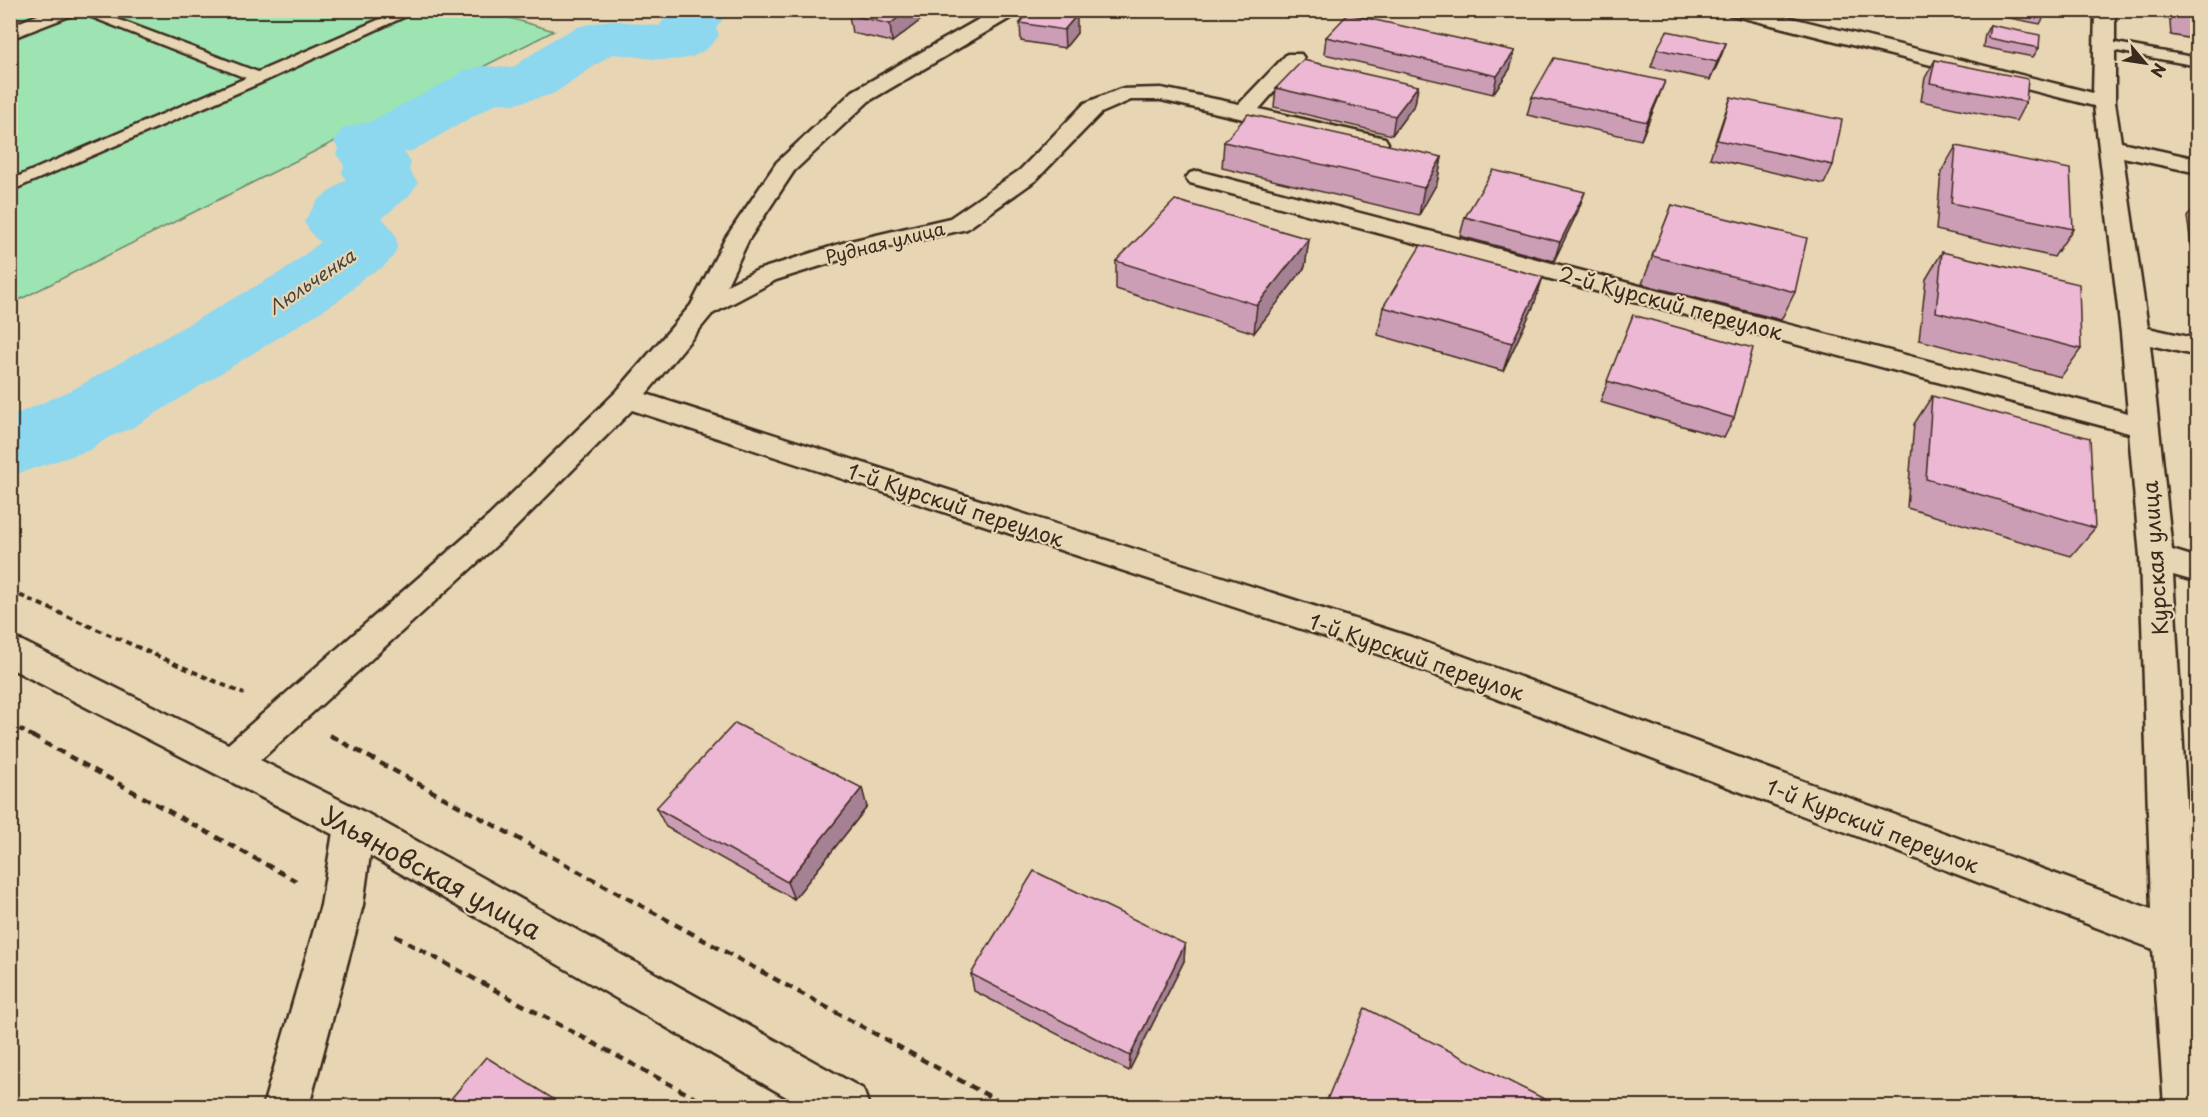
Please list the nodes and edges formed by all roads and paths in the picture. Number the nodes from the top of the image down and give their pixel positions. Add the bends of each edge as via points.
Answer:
1 (68, 10) edge
2 (80, 10) edge
3 (413, 10) edge
4 (1010, 10) edge
5 (1735, 10) edge
6 (2105, 10) edge
7 (10, 33) edge
8 (2105, 45) junction
9 (1293, 58) dead end
10 (2198, 62) edge
11 (260, 78) junction
12 (2104, 102) junction
13 (1244, 112) junction
14 (1394, 146) edge
15 (2110, 147) junction
16 (2198, 166) edge
17 (1198, 178) dead end
18 (10, 186) edge
19 (703, 308) junction
20 (2135, 333) junction
21 (2198, 348) edge
22 (627, 398) junction
23 (2144, 427) junction
24 (2156, 557) junction
25 (2198, 570) edge
26 (10, 591) edge
27 (10, 651) edge
28 (288, 713) junction
29 (10, 724) edge
30 (232, 764) junction
31 (354, 826) junction
32 (303, 885) dead end
33 (395, 936) dead end
34 (2185, 937) edge
35 (286, 1107) edge
36 (710, 1107) edge
37 (846, 1107) edge
38 (1007, 1107) edge
39 (2187, 1107) edge

1 - 7 street
2 - 11 lane
3 - 11 lane
4 - 19 street via 861,96 785,166 737,239
5 - 12 street
6 - 8 street, Курская улица
8 - 10 lane
8 - 12 street, Курская улица
9 - 13 street
11 - 18 lane
12 - 15 street, Курская улица
13 - 14 street, Рудная улица
13 - 19 street, Рудная улица via 1161,94 1128,94 1093,108 1029,175 958,224 855,247 767,275
15 - 16 street
15 - 20 street, Курская улица
17 - 23 street, 2-й Курский переулок
19 - 22 street
20 - 21 street
20 - 23 street, Курская улица
22 - 28 street via 500,524
22 - 34 street, 1-й Курский переулок via 1399,647
23 - 24 street, Курская улица
24 - 25 street
24 - 34 street, Курская улица
26 - 28 path
27 - 30 street, Ульяновская улица
28 - 30 street
28 - 38 path
29 - 32 path
30 - 31 street, Ульяновская улица
31 - 35 street via 342,905
31 - 37 street, Ульяновская улица
33 - 36 path
34 - 39 street, Курская улица

